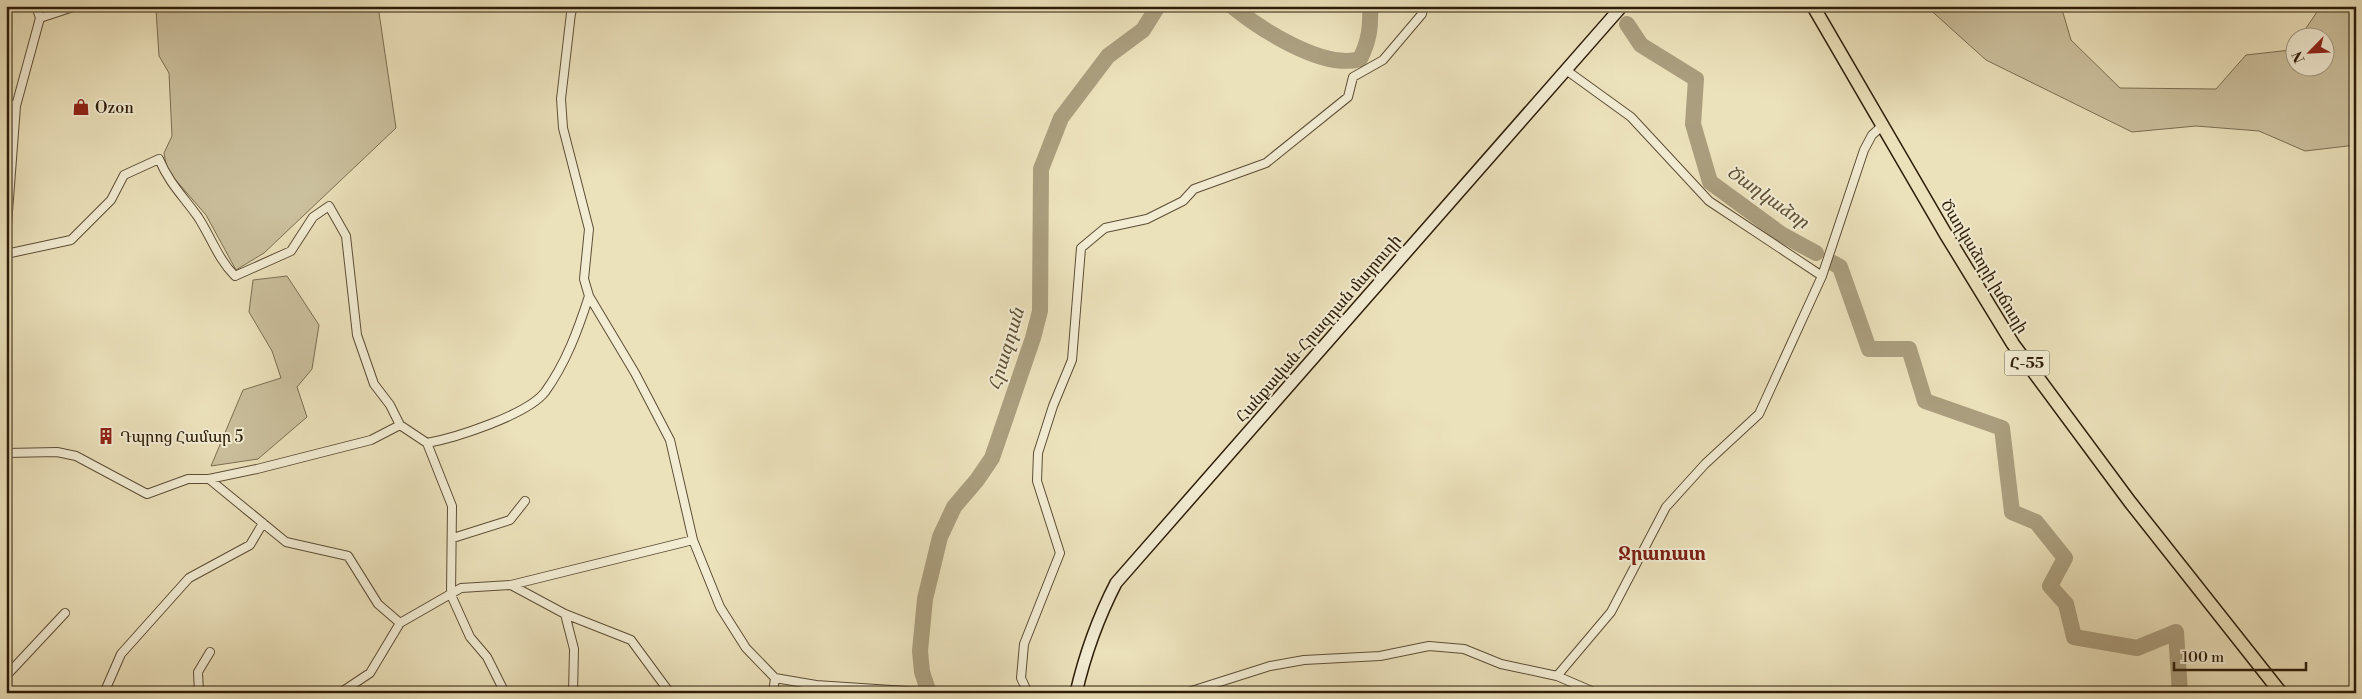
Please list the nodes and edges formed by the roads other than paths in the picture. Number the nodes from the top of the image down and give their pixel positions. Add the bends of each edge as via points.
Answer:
1 (36, 6) edge
2 (76, 6) edge
3 (574, 6) edge
4 (1423, 6) edge
5 (1622, 6) edge
6 (1813, 6) edge
7 (40, 18) junction
8 (1566, 70) junction
9 (6, 103) edge
10 (16, 106) junction
11 (1883, 125) junction
12 (6, 238) edge
13 (6, 254) edge
14 (1822, 276) junction
15 (589, 296) junction
16 (400, 426) junction
17 (427, 443) junction
18 (6, 453) edge
19 (209, 479) junction
20 (524, 501) dead end
21 (263, 523) junction
22 (453, 538) junction
23 (693, 540) junction
24 (511, 585) junction
25 (451, 595) junction
26 (65, 613) dead end
27 (565, 614) junction
28 (400, 623) junction
29 (210, 652) dead end
30 (6, 676) edge
31 (1557, 676) junction
32 (775, 678) junction
33 (104, 693) edge
34 (199, 693) edge
35 (340, 693) edge
36 (505, 693) edge
37 (573, 693) edge
38 (670, 693) edge
39 (773, 693) edge
40 (937, 693) edge
41 (1028, 693) edge
42 (1076, 693) edge
43 (1185, 693) edge
44 (1602, 693) edge
45 (2281, 693) edge

1 - 7 street
2 - 7 street
3 - 15 street via 561,99 563,128 589,229 584,279
4 - 41 street via 1422,14 1383,60 1353,77 1348,97 1266,163 1194,189 1183,201 1147,219 1105,228 1082,248 1072,360 1038,454 1036,481 1060,553 1024,644 1021,678
5 - 8 main road, Հանքավան-Հրազդան մայրուղի
6 - 11 main road, Ծաղկաձորի խճուղի / Հ-55
7 - 10 street
8 - 14 street via 1631,116 1709,201
8 - 42 main road, Հանքավան-Հրազդան մայրուղի via 1116,582 1086,653
9 - 10 street
10 - 12 street
11 - 14 street via 1864,150
11 - 45 main road, Ծաղկաձորի խճուղի / Հ-55 via 1945,234 2014,344 2130,502
13 - 16 street via 71,240 111,200 124,175 159,159 167,178 198,218 224,265 235,276 291,252 313,217 328,206 346,236 356,335 374,384 390,405
14 - 31 street via 1759,414 1705,464 1666,507 1611,612
15 - 17 street via 572,346 544,394 512,416
15 - 23 street via 635,372 670,440
16 - 17 street
16 - 19 street via 371,440
17 - 22 street via 452,506
18 - 19 street via 57,452 76,456 147,494 188,479
19 - 21 street
20 - 22 street via 510,520
21 - 28 street via 286,542 348,556 378,604
21 - 33 street via 250,545 189,578 121,654
22 - 25 street
23 - 24 street
23 - 32 street via 720,607 746,648
24 - 25 street via 461,588
24 - 27 street
25 - 28 street
25 - 36 street via 470,638 487,656
26 - 30 street
27 - 37 street via 574,649
27 - 38 street via 631,640
28 - 35 street via 370,673
29 - 34 street via 198,672
31 - 43 street via 1501,664 1464,649 1429,646 1380,656 1287,663
31 - 44 street
32 - 39 street
32 - 40 street via 816,685

